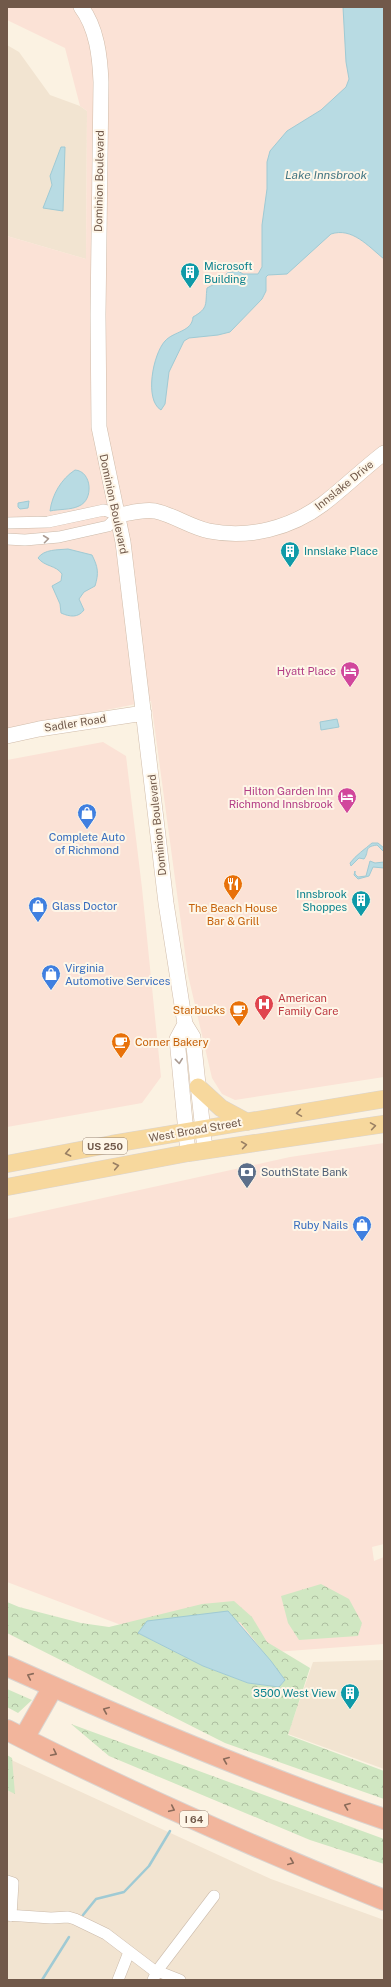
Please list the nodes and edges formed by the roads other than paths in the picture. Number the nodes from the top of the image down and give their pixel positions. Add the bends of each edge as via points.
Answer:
1 (82, 7) edge
2 (384, 453) edge
3 (119, 516) junction
4 (7, 523) edge
5 (7, 539) edge
6 (144, 713) junction
7 (7, 736) edge
8 (185, 1024) junction
9 (198, 1087) junction
10 (384, 1099) edge
11 (247, 1122) junction
12 (384, 1124) edge
13 (195, 1130) junction
14 (205, 1150) junction
15 (188, 1153) junction
16 (7, 1164) edge
17 (7, 1187) edge
18 (7, 1666) edge
19 (53, 1686) junction
20 (16, 1734) edge
21 (384, 1819) edge
22 (7, 1881) edge
23 (214, 1896) dead end
24 (384, 1900) edge
25 (9, 1916) edge
26 (129, 1952) junction
27 (155, 1976) edge
28 (118, 1980) edge
29 (180, 1980) edge

1 - 3 street, Dominion Boulevard via 93,30 100,63 98,413 102,444
2 - 3 street, Innslake Drive via 313,511 275,528 256,532 226,533 193,526 154,511
3 - 4 street, Innslake Drive via 104,510 48,522
5 -> 3 street, Innslake Drive via 59,537 108,526
3 - 6 street, Dominion Boulevard
6 - 7 street, Sadler Road
6 - 8 street, Dominion Boulevard via 167,910
8 - 9 street, Dominion Boulevard via 193,1037
8 -> 13 street, Dominion Boulevard via 176,1039
9 - 11 main road via 221,1108
9 - 13 street, Dominion Boulevard
10 -> 11 main road, West Broad Street / US 250
11 - 13 main road, West Broad Street / US 250
14 -> 12 main road, West Broad Street / US 250
13 - 14 street, Dominion Boulevard
13 - 15 street, Dominion Boulevard
13 -> 16 main road, West Broad Street / US 250
14 - 15 main road, West Broad Street / US 250
17 -> 15 main road, West Broad Street / US 250
19 -> 18 highway
19 - 20 highway
21 -> 19 highway via 239,1765
20 -> 24 highway, I 64 via 225,1833
22 - 25 street via 13,1883
23 - 27 street
25 - 26 street via 75,1919 106,1934
26 - 27 street
26 - 28 street
27 - 29 street

